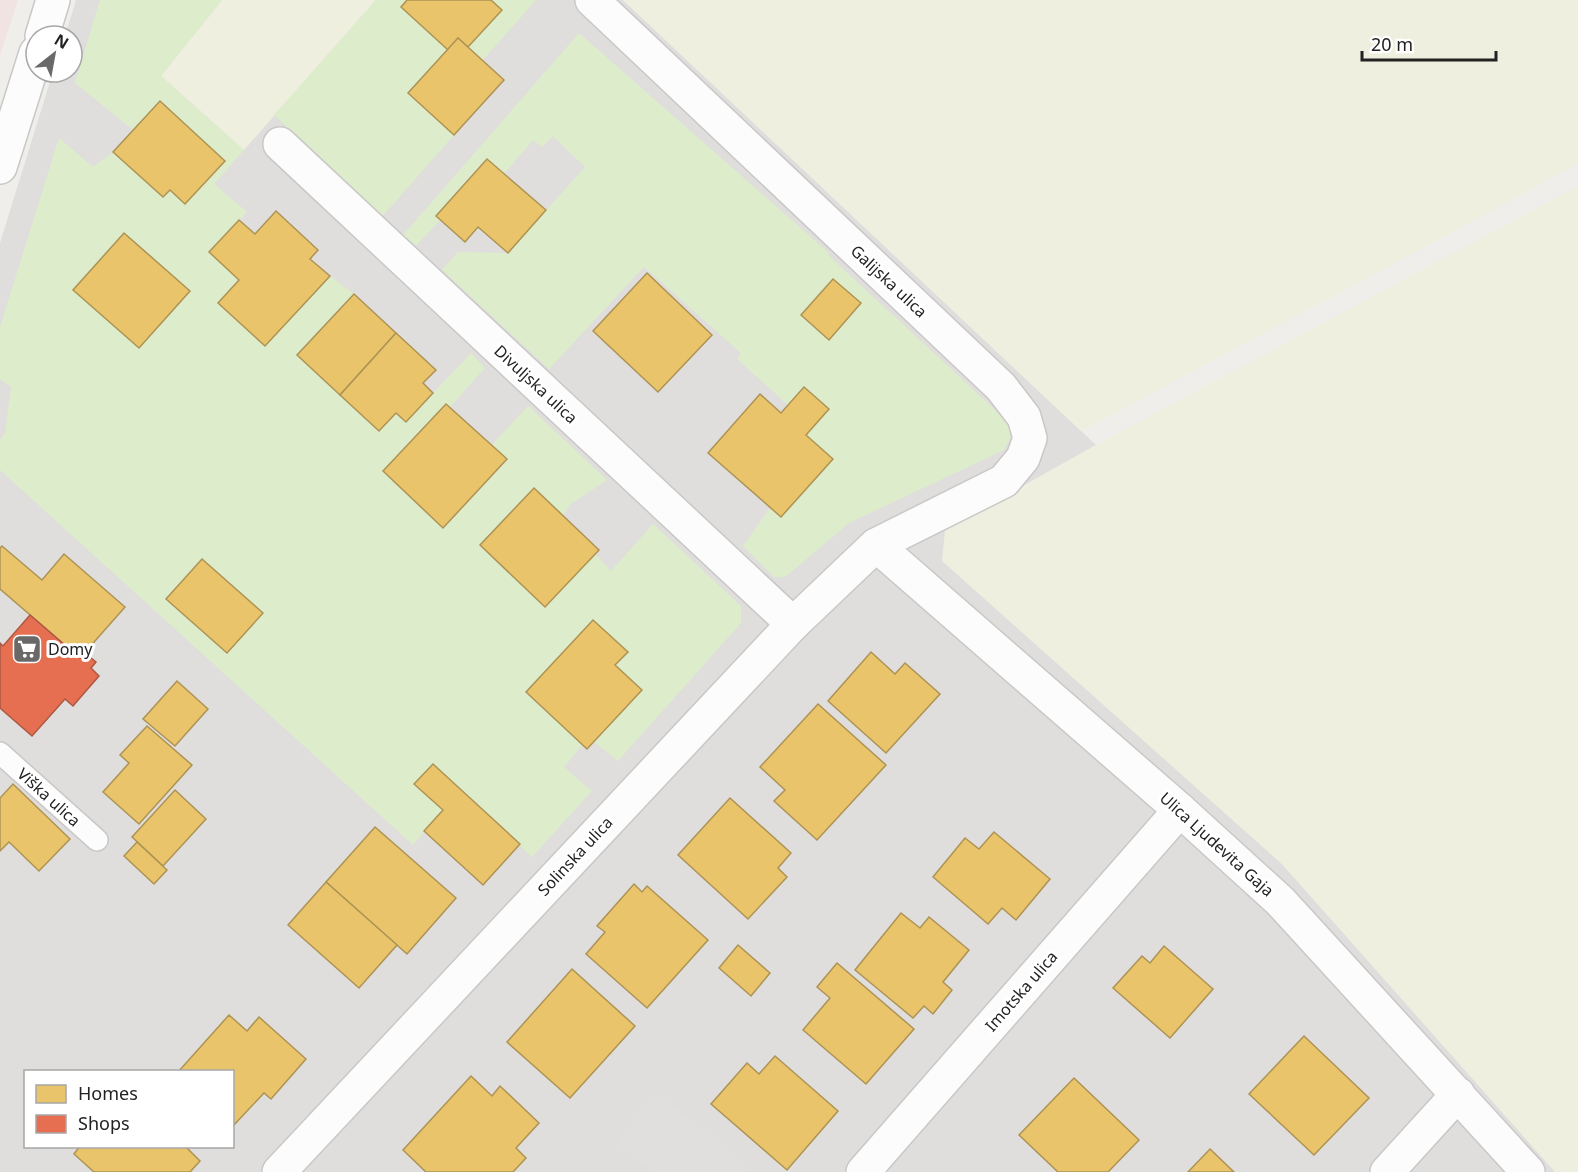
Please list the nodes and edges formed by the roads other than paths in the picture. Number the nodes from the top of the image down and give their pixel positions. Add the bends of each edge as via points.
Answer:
1 (53, 0) edge
2 (592, 0) edge
3 (46, 24) edge
4 (26, 84) edge
5 (280, 144) dead end
6 (0, 167) edge
7 (876, 545) junction
8 (793, 624) junction
9 (0, 753) edge
10 (1180, 810) junction
11 (97, 840) dead end
12 (1458, 1094) junction
13 (279, 1172) edge
14 (863, 1172) edge
15 (1387, 1172) edge
16 (1528, 1172) edge

1 - 3 street
2 - 7 street, Galijska ulica via 1001,387 1024,417 1030,438 1023,458 1004,481
4 - 6 street
5 - 8 street, Divuljska ulica
7 - 8 street, Solinska ulica
7 - 10 street, Ulica Ljudevita Gaja
8 - 13 street, Solinska ulica
9 - 11 lane, Viška ulica
10 - 12 street, Ulica Ljudevita Gaja via 1280,901
10 - 14 street, Imotska ulica
12 - 15 street
12 - 16 street, Ulica Ljudevita Gaja

